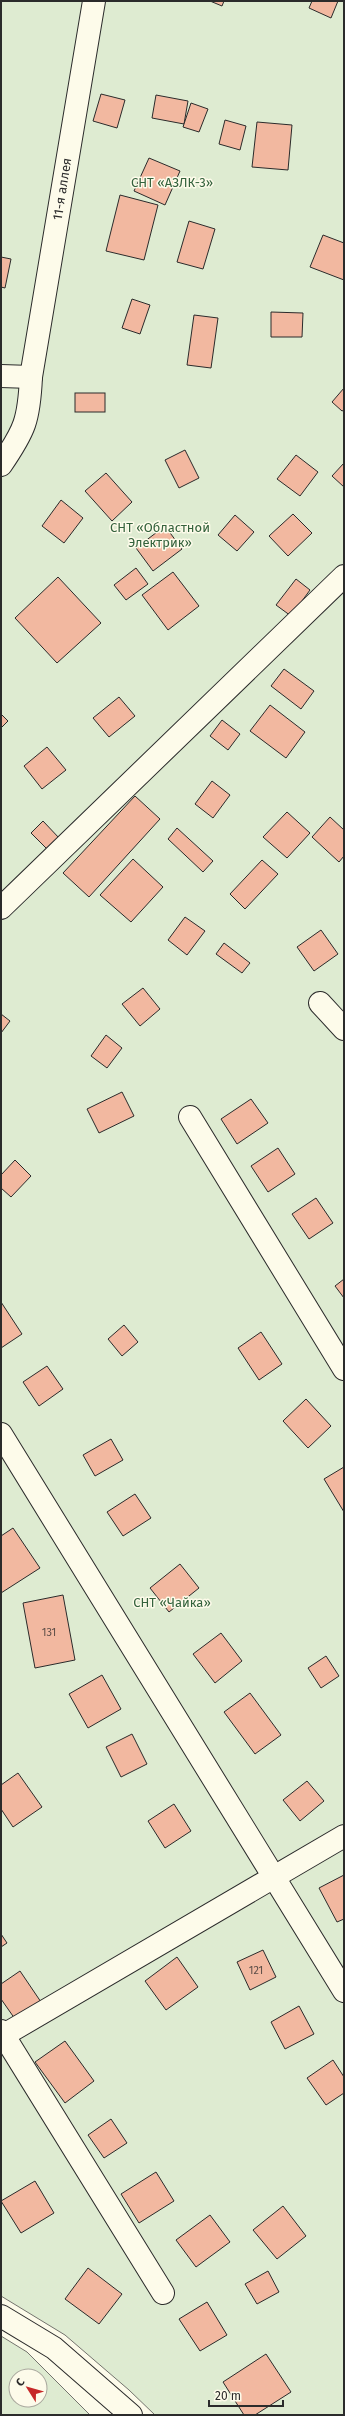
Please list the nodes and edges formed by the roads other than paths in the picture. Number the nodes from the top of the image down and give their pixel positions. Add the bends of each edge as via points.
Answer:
1 (94, 1) edge
2 (1, 376) edge
3 (31, 377) junction
4 (1, 465) edge
5 (344, 576) edge
6 (1, 908) edge
7 (320, 1003) dead end
8 (344, 1029) edge
9 (190, 1117) dead end
10 (344, 1368) edge
11 (1, 1434) edge
12 (344, 1836) edge
13 (274, 1877) junction
14 (344, 1991) edge
15 (2, 2033) edge
16 (164, 2293) dead end
17 (1, 2316) edge
18 (130, 2415) edge

1 - 3 street, 11-я аллея
2 - 3 street
3 - 4 street, 11-я аллея via 29,412 20,436
5 - 6 street
7 - 8 street
9 - 10 street
11 - 13 street
12 - 13 street
13 - 14 street
13 - 15 street
15 - 16 street
17 - 18 street via 54,2348

